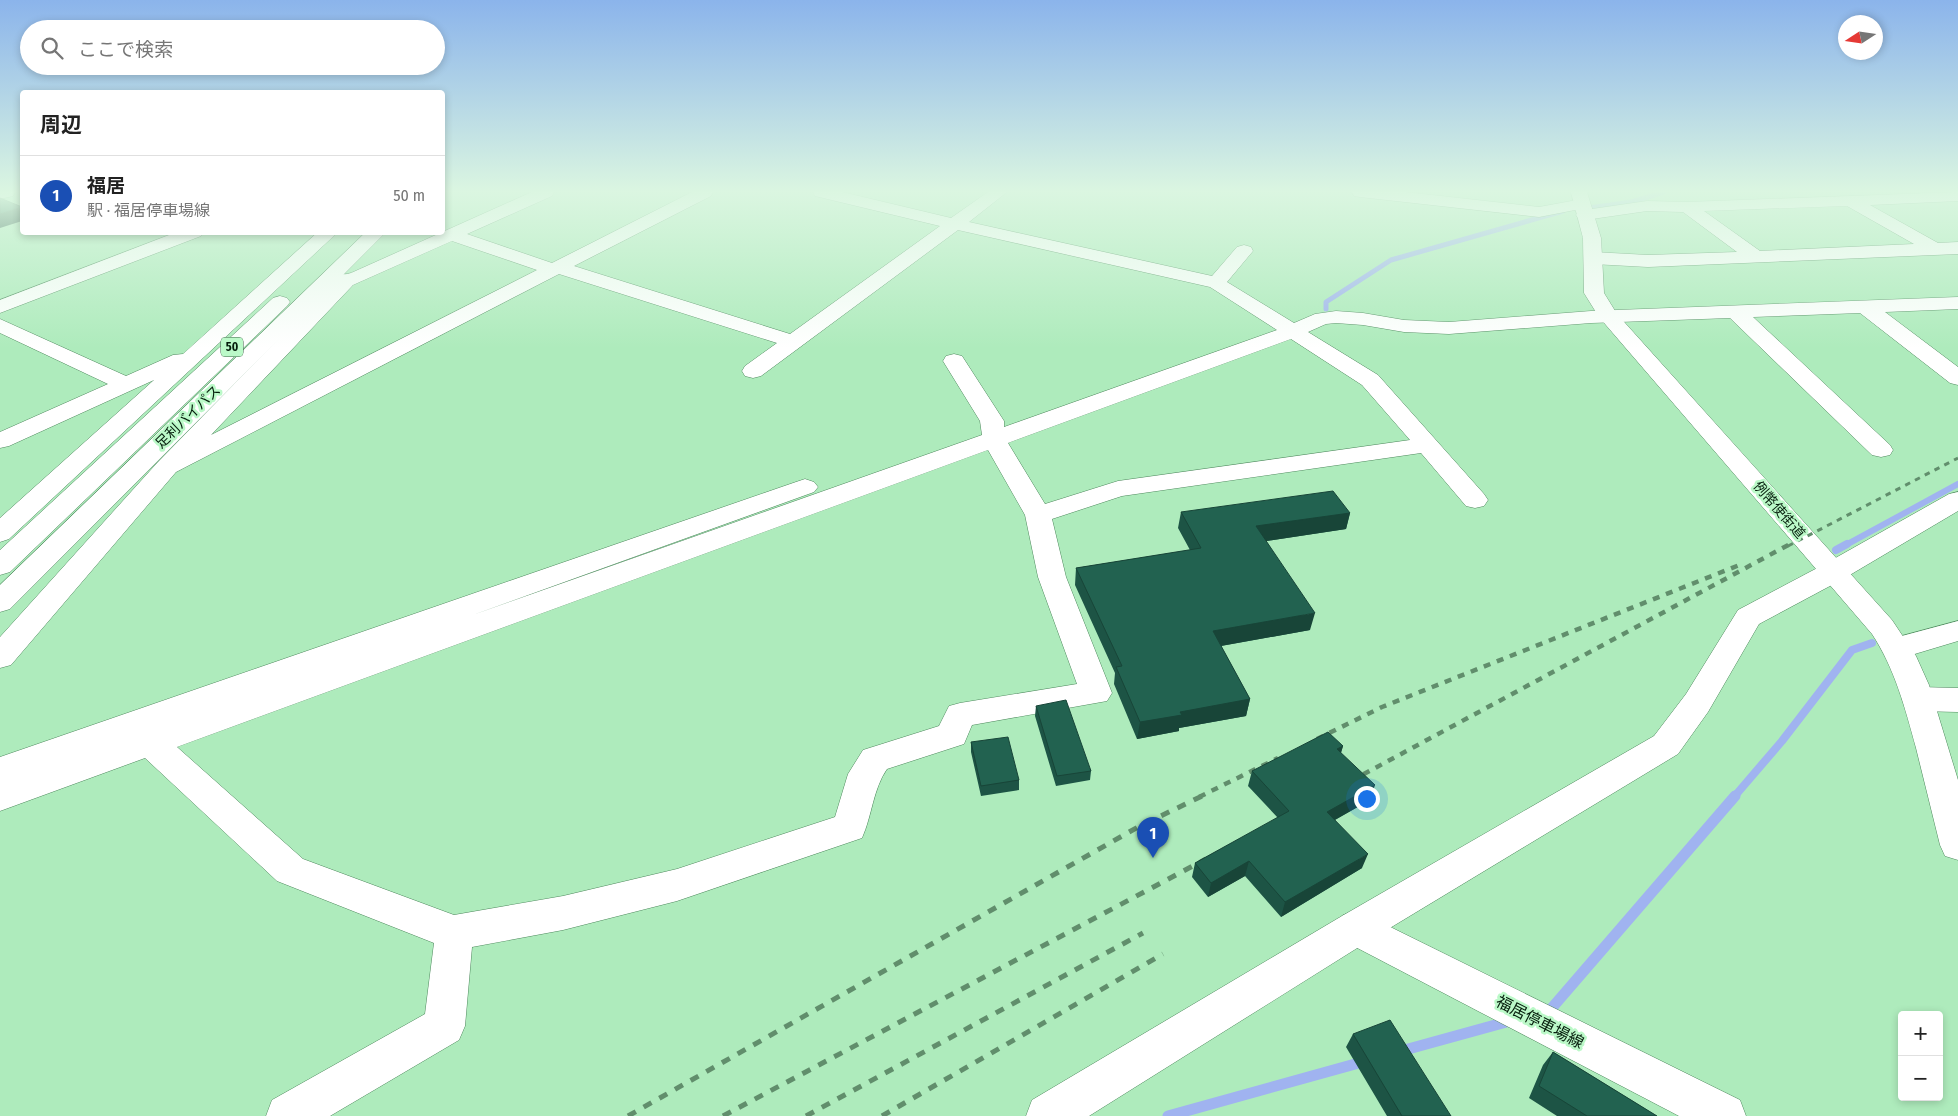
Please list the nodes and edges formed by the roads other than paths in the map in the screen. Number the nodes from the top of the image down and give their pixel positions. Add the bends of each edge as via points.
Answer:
1 (164, 244) edge
2 (316, 244) edge
3 (341, 244) edge
4 (367, 244) edge
5 (428, 244) edge
6 (480, 244) edge
7 (602, 244) edge
8 (926, 244) edge
9 (1043, 244) edge
10 (1592, 244) edge
11 (1740, 244) edge
12 (1927, 244) edge
13 (1958, 248) edge
14 (1935, 249) junction
15 (1244, 251) dead end
16 (1755, 256) junction
17 (1593, 258) junction
18 (1958, 262) edge
19 (555, 268) junction
20 (338, 280) junction
21 (1216, 283) junction
22 (1958, 303) edge
23 (0, 307) edge
24 (1867, 308) junction
25 (1735, 311) junction
26 (1609, 317) junction
27 (0, 325) edge
28 (1294, 331) junction
29 (794, 342) junction
30 (199, 353) junction
31 (954, 361) dead end
32 (753, 371) dead end
33 (1958, 378) edge
34 (126, 384) junction
35 (993, 430) junction
36 (0, 441) edge
37 (1426, 445) junction
38 (1881, 450) dead end
39 (167, 467) junction
40 (1475, 500) dead end
41 (1958, 500) edge
42 (1038, 515) junction
43 (0, 533) edge
44 (0, 566) edge
45 (1833, 572) junction
46 (0, 602) edge
47 (1958, 631) edge
48 (1898, 648) junction
49 (0, 656) edge
50 (1918, 699) junction
51 (1958, 700) edge
52 (149, 742) junction
53 (0, 771) edge
54 (0, 797) edge
55 (1958, 845) edge
56 (1356, 928) junction
57 (454, 933) junction
58 (288, 1116) edge
59 (1048, 1116) edge
60 (1724, 1116) edge

1 - 23 main road
2 - 30 main road
3 - 44 main road, 足利バイパス / 50
4 - 20 main road, 足利バイパス / 50
5 - 20 main road
6 - 19 main road
7 - 19 main road
8 - 29 main road
9 - 21 main road
10 - 17 main road, 例幣使街道
11 - 16 main road
12 - 14 main road
13 - 14 main road
14 - 16 main road
14 - 18 main road
15 - 21 main road
16 - 17 main road via 1648,261
17 - 26 main road, 例幣使街道 via 1594,293
19 - 29 main road
19 - 39 main road
20 - 39 main road
20 - 46 main road, 足利バイパス / 50 via 139,465
21 - 28 main road
22 - 24 main road
24 - 25 main road
24 - 33 main road
25 - 26 main road
25 - 38 main road
26 - 28 main road via 1430,328 1336,317 1322,318
26 - 45 main road, 例幣使街道
27 - 34 main road
28 - 35 main road
28 - 37 main road via 1370,380
29 - 32 main road
30 - 34 main road
30 - 43 main road
31 - 35 main road
34 - 36 main road
35 - 42 main road
35 - 52 main road
35 - 53 main road
37 - 40 main road
37 - 42 main road via 1118,489
39 - 49 main road
41 - 45 main road
42 - 57 main road via 1052,577 1096,693 960,715 952,735 874,759 865,774 849,827 677,885 563,913
45 - 48 main road, 例幣使街道
45 - 56 main road via 1748,617 1697,703 1666,745
47 - 48 main road
48 - 50 main road, 例幣使街道
50 - 51 main road
50 - 55 main road, 例幣使街道
52 - 54 main road
52 - 57 main road via 290,870
56 - 59 main road
56 - 60 main road, 福居停車場線
57 - 58 main road via 444,1026

